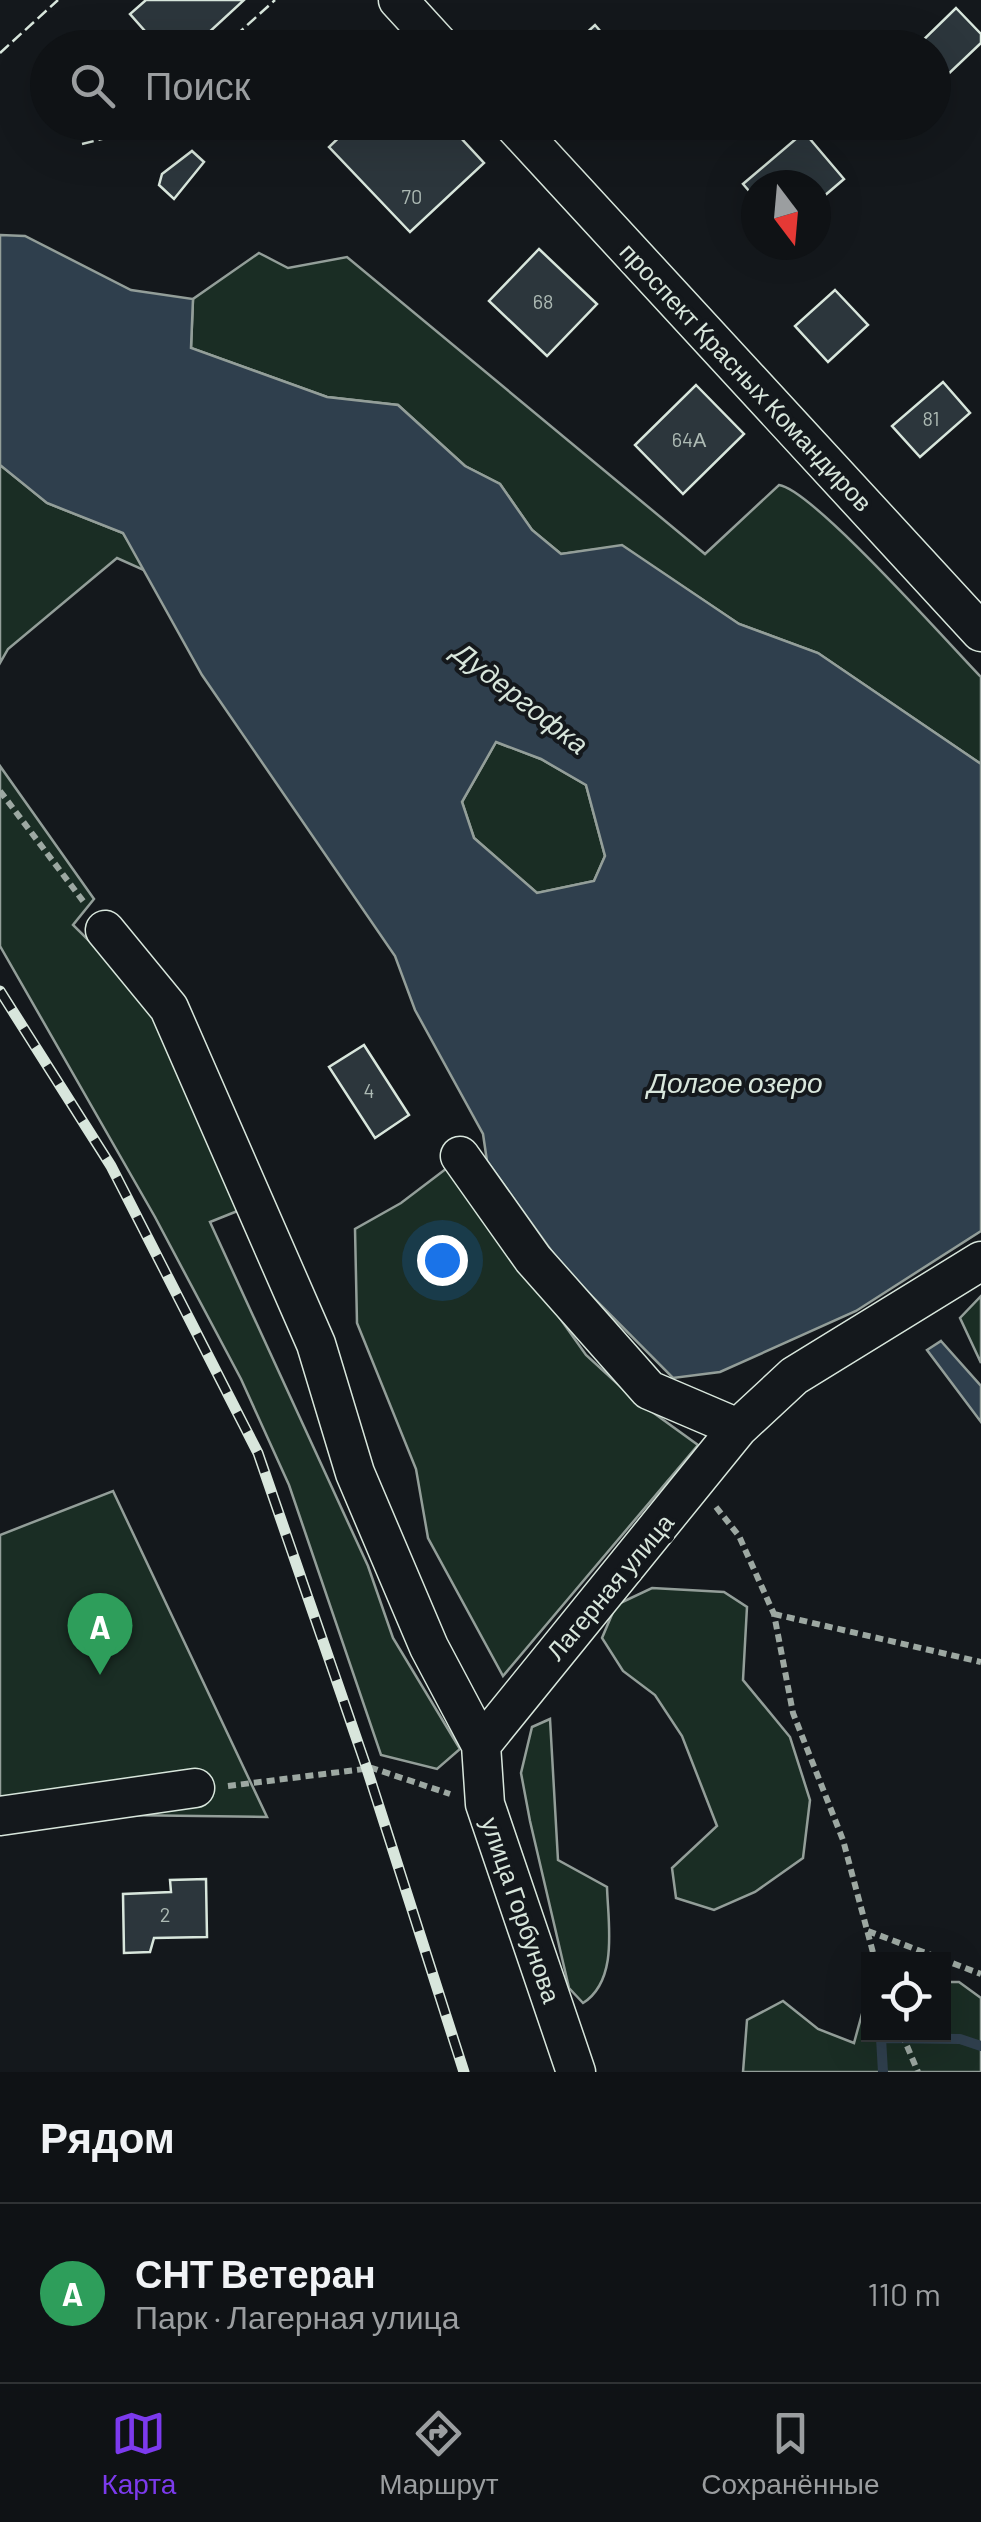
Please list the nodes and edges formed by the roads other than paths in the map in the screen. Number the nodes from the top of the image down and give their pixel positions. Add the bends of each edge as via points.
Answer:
1 (398, 0) edge
2 (426, 30) edge
3 (528, 140) edge
4 (981, 632) edge
5 (105, 930) road end
6 (460, 1156) dead end
7 (981, 1262) edge
8 (738, 1428) junction
9 (481, 1745) junction
10 (195, 1788) road end
11 (0, 1816) edge
12 (576, 2072) edge

1 - 2 street
3 - 4 street, проспект Красных Командиров
5 - 9 street via 169,1008 316,1344 362,1490 429,1647
6 - 8 street via 533,1259 649,1390
7 - 8 street, Лагерная улица via 794,1376
8 - 9 street, Лагерная улица
9 - 12 street, улица Горбунова via 485,1804
10 - 11 street

